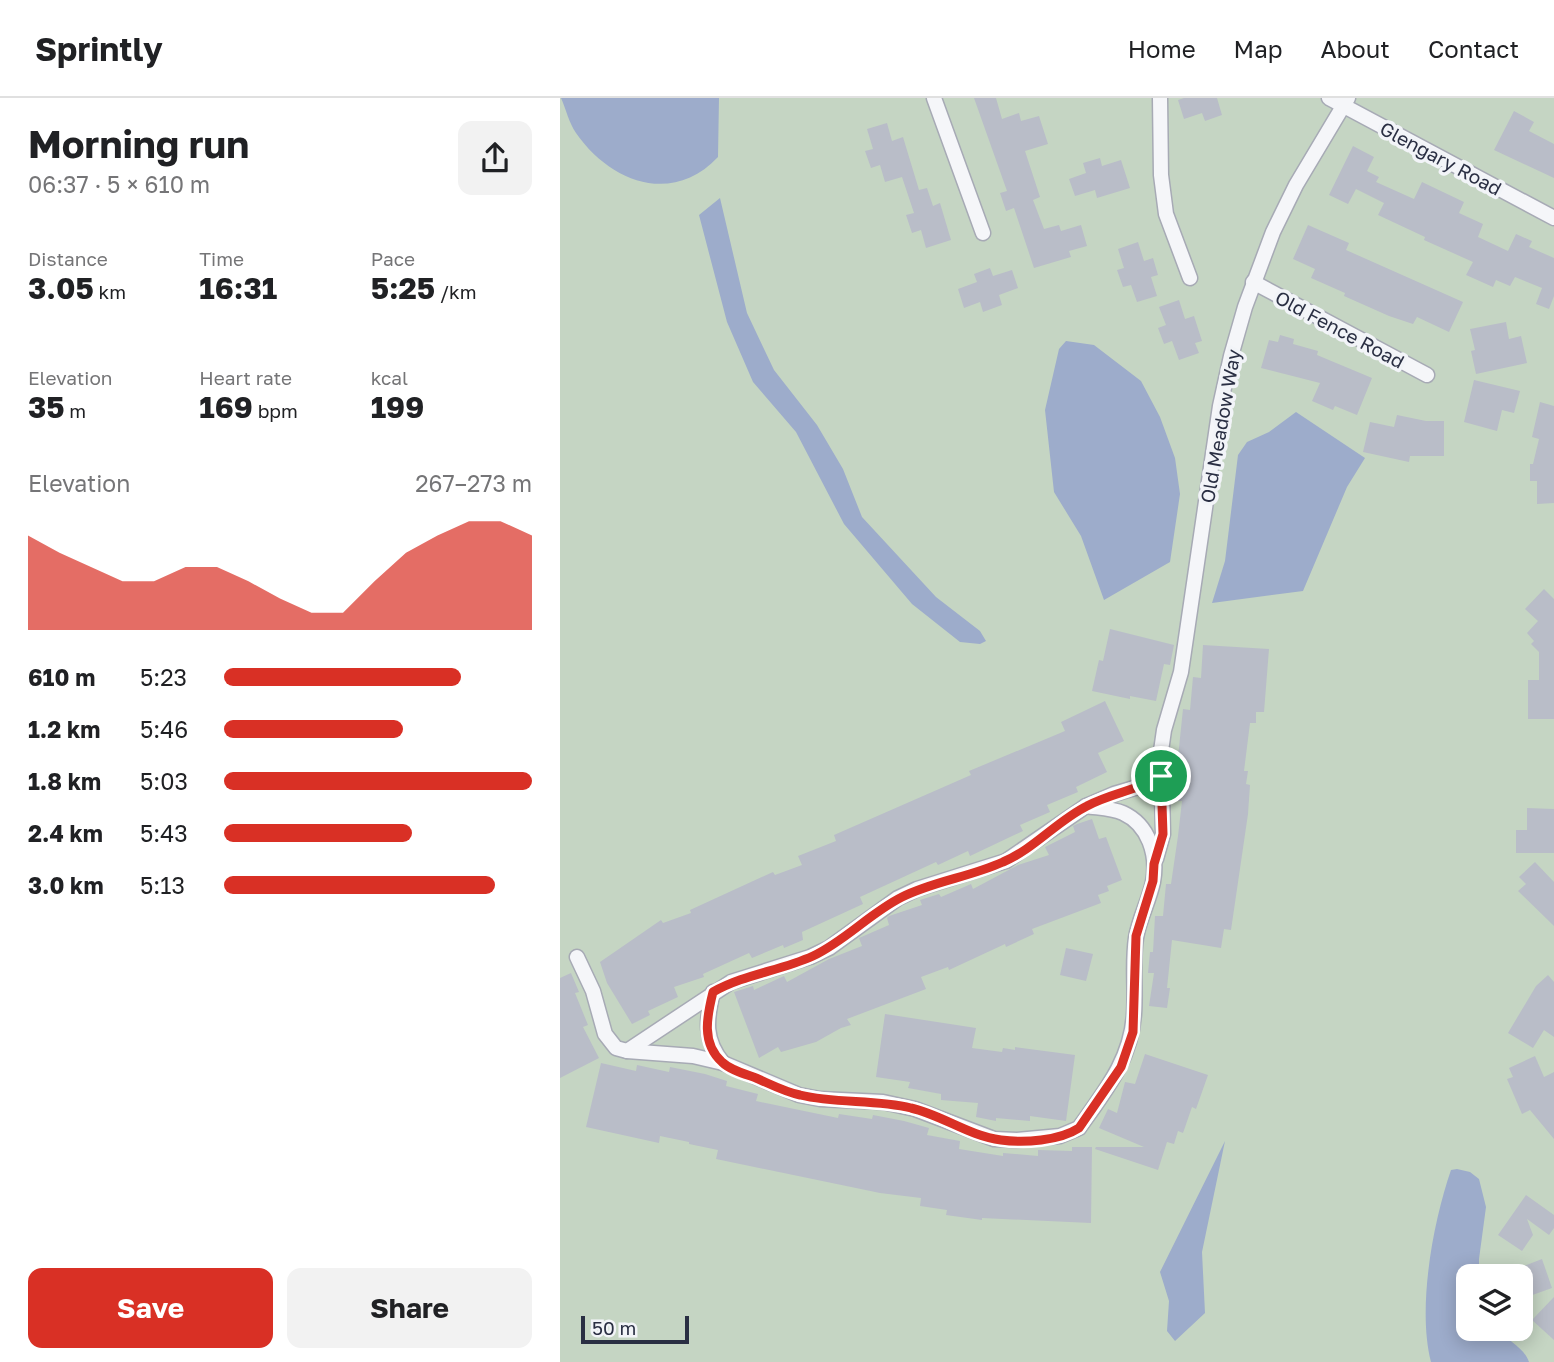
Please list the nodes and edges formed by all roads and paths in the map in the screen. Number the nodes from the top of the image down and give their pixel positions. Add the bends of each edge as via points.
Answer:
1 (934, 98) edge
2 (1160, 98) edge
3 (1329, 98) edge
4 (1345, 102) edge
5 (1554, 218) edge
6 (983, 233) dead end
7 (1190, 278) dead end
8 (1253, 282) junction
9 (1427, 375) dead end
10 (1161, 776) junction
11 (1086, 806) junction
12 (1154, 864) junction
13 (577, 957) dead end
14 (713, 992) junction
15 (627, 1051) junction
16 (723, 1063) junction

1 - 6 street
2 - 7 street via 1166,214
3 - 4 street, Glengary Road
4 - 5 street, Glengary Road
4 - 8 street, Old Meadow Way via 1296,185
8 - 9 street, Old Fence Road
8 - 10 street, Old Meadow Way via 1220,406 1181,672 1164,730
10 - 11 street
10 - 12 street, Old Meadow Way via 1163,834
11 - 12 street, Old Meadow Way via 1122,813 1139,824 1152,846
11 - 14 street via 1006,861 917,889 819,953
12 - 16 street, Old Meadow Way via 1136,936 1135,1011 1127,1052 1116,1076 1079,1128 1070,1133 994,1139 905,1106 799,1095
13 - 15 street via 610,1043
14 - 15 street
14 - 16 street via 706,1029 714,1053
15 - 16 street, Old Meadow Way

